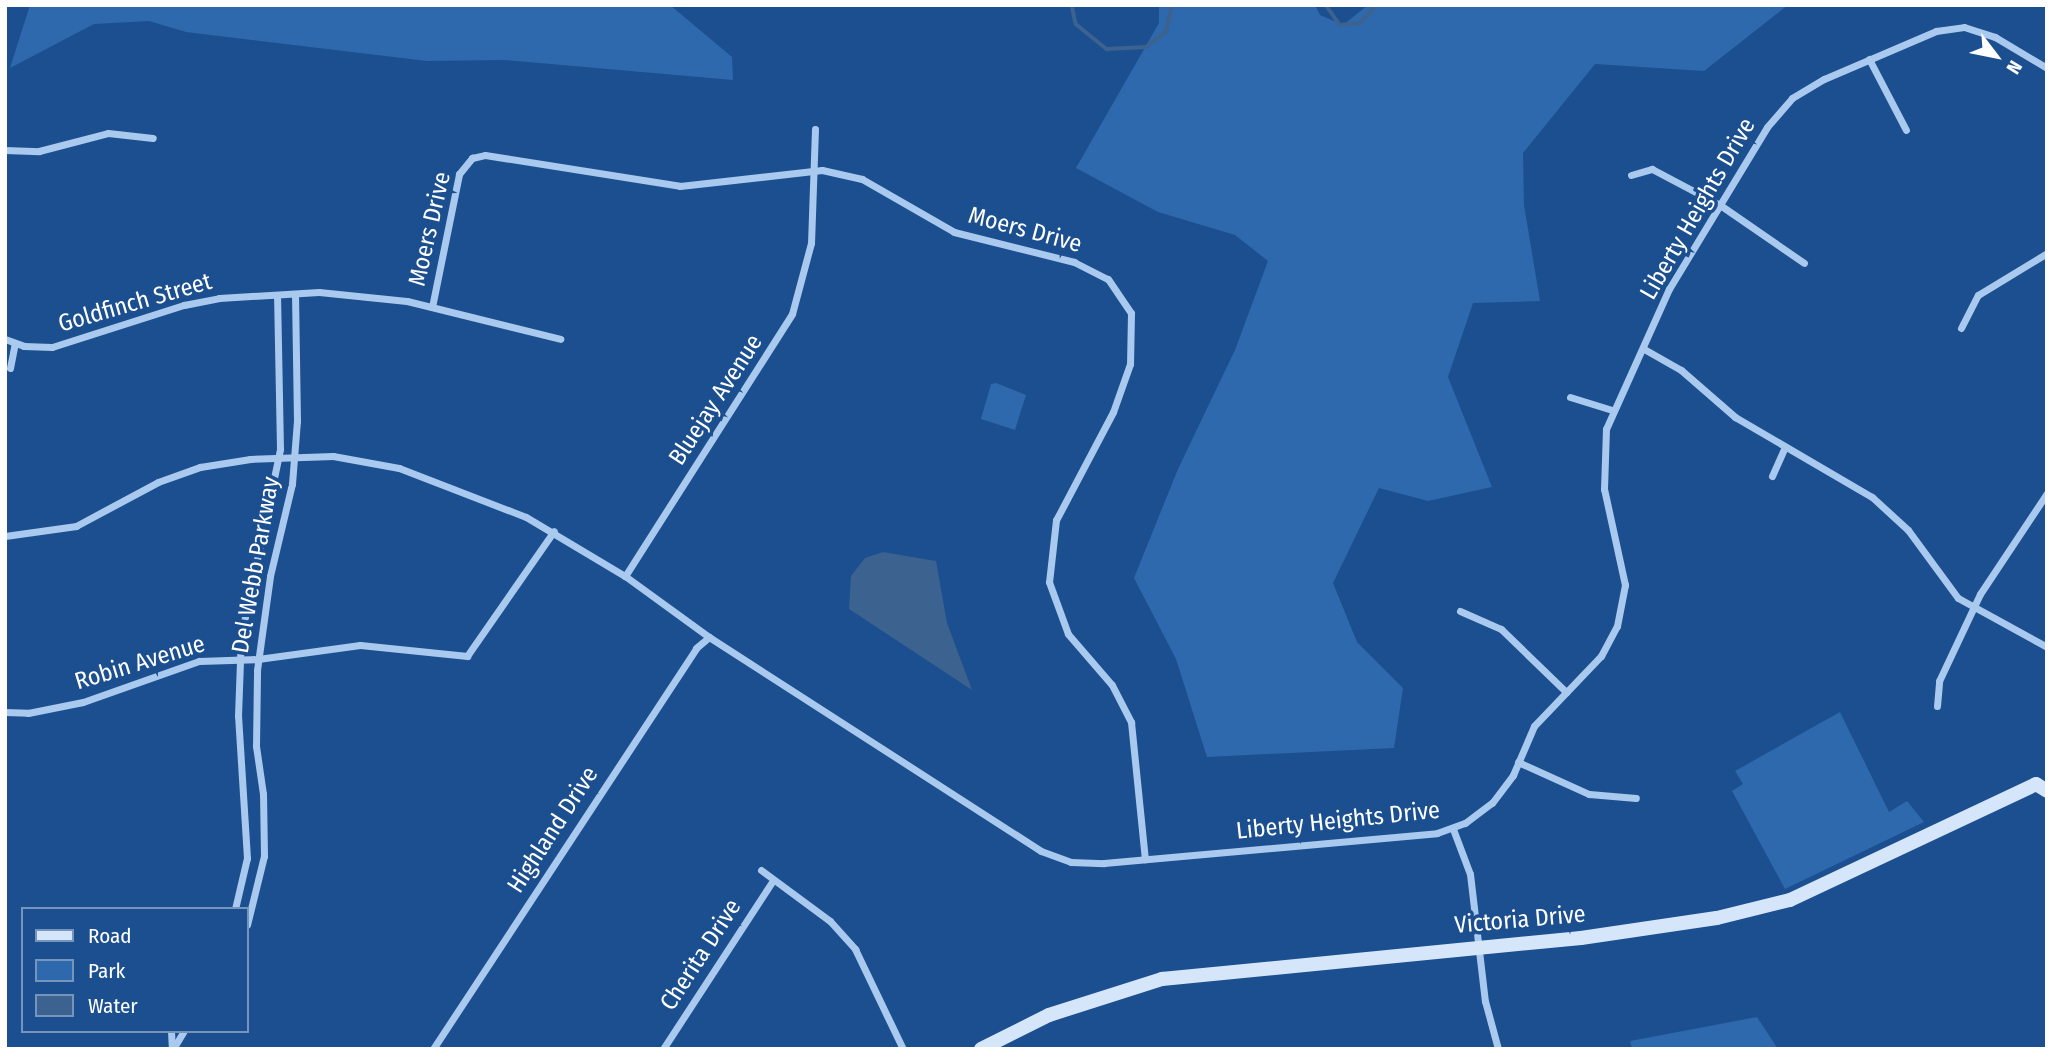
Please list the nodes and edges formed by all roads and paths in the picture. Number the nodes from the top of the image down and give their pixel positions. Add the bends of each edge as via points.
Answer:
1 (1869, 59) junction
2 (2047, 68) edge
3 (815, 130) dead end
4 (1906, 130) dead end
5 (153, 138) dead end
6 (5, 150) edge
7 (813, 170) junction
8 (1632, 175) dead end
9 (1720, 205) junction
10 (2047, 253) edge
11 (1804, 263) dead end
12 (295, 294) junction
13 (276, 295) junction
14 (432, 307) junction
15 (1961, 328) dead end
16 (5, 339) edge
17 (560, 339) dead end
18 (15, 343) junction
19 (1644, 349) junction
20 (10, 368) dead end
21 (1570, 397) dead end
22 (1612, 410) junction
23 (1786, 447) junction
24 (295, 456) junction
25 (279, 458) junction
26 (1772, 475) dead end
27 (2047, 493) edge
28 (554, 531) junction
29 (5, 536) edge
30 (625, 576) junction
31 (1973, 609) junction
32 (1460, 611) dead end
33 (709, 637) junction
34 (2047, 647) edge
35 (240, 659) junction
36 (258, 659) junction
37 (1566, 692) junction
38 (1937, 706) dead end
39 (5, 712) edge
40 (1518, 762) junction
41 (2043, 784) edge
42 (1636, 799) dead end
43 (1452, 829) junction
44 (1145, 859) junction
45 (761, 870) dead end
46 (772, 882) junction
47 (235, 907) edge
48 (248, 921) edge
49 (1478, 947) junction
50 (183, 1033) edge
51 (172, 1049) edge
52 (433, 1049) edge
53 (663, 1049) edge
54 (903, 1049) edge
55 (981, 1049) edge
56 (1498, 1049) edge

1 - 2 street, Liberty Heights Drive via 1936,31 1964,27 1995,37
1 - 4 street
1 - 9 street, Liberty Heights Drive via 1792,98 1767,127
3 - 7 street, Bluejay Avenue
5 - 6 street via 108,133 39,151
7 - 14 street, Moers Drive via 680,186 498,155 476,156 459,174
7 - 30 street, Bluejay Avenue via 811,243 792,314
7 - 44 street, Moers Drive via 862,179 954,232 1087,267 1114,284 1129,306 1133,351 1125,382 1056,520 1048,572 1054,605 1068,634 1118,693 1131,722
8 - 9 street via 1652,169
9 - 11 street
9 - 19 street, Liberty Heights Drive via 1669,289
10 - 15 street via 1978,295
12 - 13 street, Goldfinch Street
12 - 14 street, Goldfinch Street via 319,292
12 - 24 street, Del Webb Parkway
13 - 18 street, Goldfinch Street via 184,305 66,344 39,348
13 - 25 street, Del Webb Parkway
14 - 17 street, Goldfinch Street
16 - 18 street, Goldfinch Street
18 - 20 street
19 - 22 street, Liberty Heights Drive
19 - 23 street via 1681,370 1735,417
21 - 22 street
22 - 37 street, Liberty Heights Drive via 1602,470 1624,569 1623,606 1609,643
23 - 26 street
23 - 31 street via 1872,497 1908,530 1942,580
24 - 25 street
24 - 28 street via 333,456 399,468
24 - 36 street, Del Webb Parkway via 289,509 270,576
25 - 29 street via 200,467 158,482 76,526
25 - 35 street, Del Webb Parkway
27 - 31 street
28 - 30 street
28 - 36 street, Robin Avenue via 467,656 360,645
30 - 33 street
31 - 34 street
31 - 38 street via 1939,681
32 - 37 street via 1501,629
33 - 44 street, Liberty Heights Drive via 1041,851 1089,863
33 - 52 street, Highland Drive via 696,648
35 - 36 street, Robin Avenue
35 - 39 street, Robin Avenue via 200,661 83,702 28,713
35 - 47 street, Del Webb Parkway via 238,716 247,858
36 - 48 street, Del Webb Parkway via 256,746 266,832
37 - 40 street, Liberty Heights Drive via 1534,726
40 - 42 street via 1589,794
40 - 43 street, Liberty Heights Drive via 1492,803
41 - 49 street, Victoria Drive via 1790,900 1660,929
43 - 44 street, Liberty Heights Drive
43 - 49 street via 1471,883
45 - 46 street
46 - 53 street, Cherita Drive
46 - 54 street via 830,921 855,949
49 - 55 street, Victoria Drive via 1162,979 1049,1016
49 - 56 street
50 - 51 street

